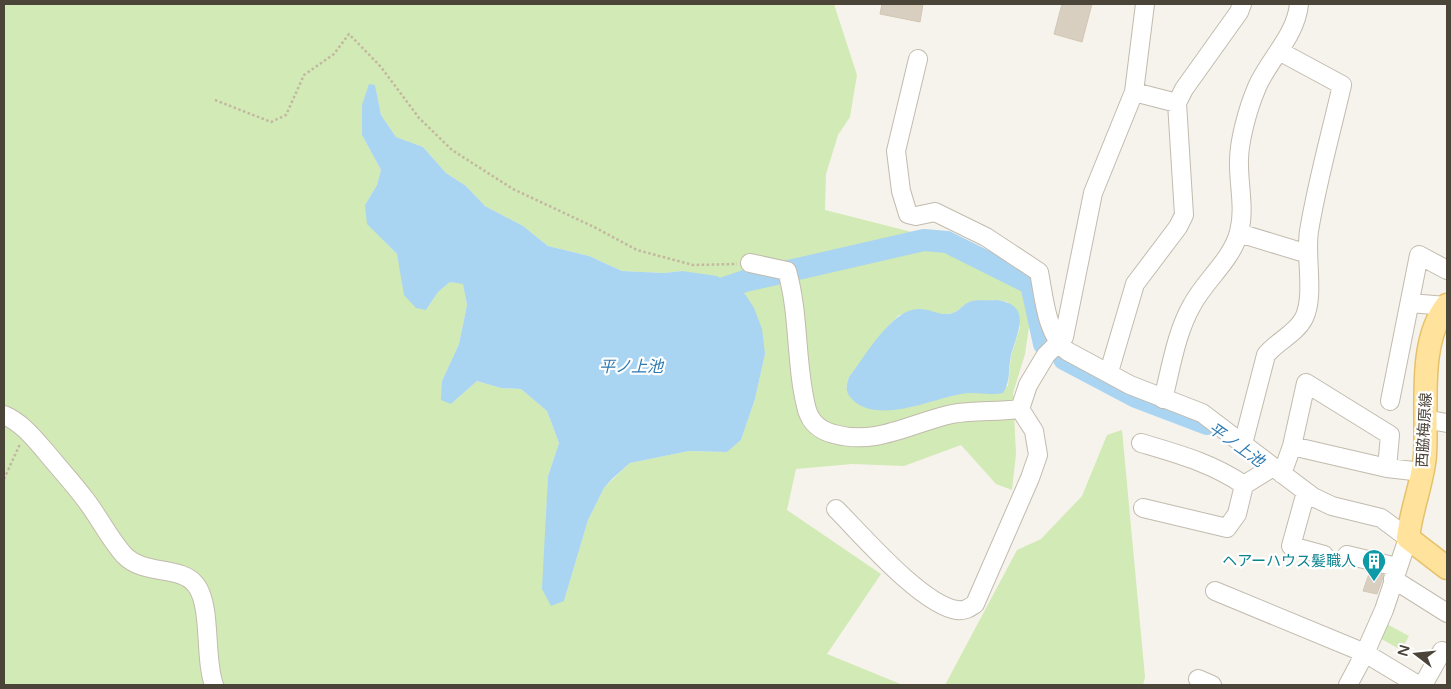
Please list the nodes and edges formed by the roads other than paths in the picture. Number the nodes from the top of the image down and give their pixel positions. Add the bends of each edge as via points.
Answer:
1 (1145, 4) edge
2 (1242, 4) edge
3 (1299, 4) edge
4 (1278, 51) junction
5 (918, 59) dead end
6 (1134, 92) junction
7 (1177, 103) junction
8 (1239, 233) junction
9 (1308, 254) junction
10 (750, 263) road end
11 (1447, 270) edge
12 (1410, 303) junction
13 (1447, 306) edge
14 (1058, 344) junction
15 (1109, 372) junction
16 (1163, 399) junction
17 (1390, 401) dead end
18 (1020, 409) junction
19 (4, 415) edge
20 (1424, 419) junction
21 (1447, 423) edge
22 (1141, 443) dead end
23 (1243, 444) junction
24 (1292, 446) junction
25 (1387, 468) junction
26 (1422, 472) junction
27 (1261, 477) junction
28 (1305, 497) junction
29 (1143, 508) dead end
30 (836, 509) dead end
31 (1408, 538) junction
32 (1324, 555) dead end
33 (1347, 555) dead end
34 (1447, 568) edge
35 (1395, 573) junction
36 (1215, 591) dead end
37 (1447, 613) edge
38 (1442, 651) dead end
39 (1366, 653) junction
40 (214, 685) edge
41 (1348, 685) edge
42 (1418, 685) edge
43 (1423, 685) edge

1 - 6 street
2 - 7 street
3 - 4 street via 1288,38
4 - 8 street via 1257,88 1241,142 1238,162 1242,215
4 - 9 street via 1342,85 1309,232
5 - 14 street via 896,151 901,191 908,214 916,216 935,212 986,237 1039,272
6 - 7 street
6 - 14 street via 1093,193 1064,337
7 - 15 street via 1184,215 1135,284
8 - 9 street
8 - 16 street via 1183,321
9 - 23 street via 1308,306 1304,318 1266,355
10 - 18 street via 787,271 794,294 802,388 811,419 823,431 849,439 883,436 952,414
11 - 12 street via 1419,255
12 - 13 street
12 - 17 street
13 - 20 main road, 西脇梅原線 via 1437,319 1427,366
14 - 15 street
14 - 18 street via 1046,355 1028,386
15 - 16 street
16 - 23 street via 1202,413
18 - 30 street via 1034,432 1038,455 975,604 967,610 956,610 937,602 909,581
19 - 40 street via 26,429 84,498 125,555 137,565 177,574 197,586 204,604 209,673
20 - 21 street
20 - 26 main road, 西脇梅原線
22 - 27 street via 1190,457 1226,472
23 - 27 street
24 - 25 street
24 - 25 street via 1306,383 1390,435
24 - 27 street
25 - 26 street
26 - 31 main road, 西脇梅原線 via 1410,515
27 - 28 street
27 - 29 street via 1227,528
28 - 31 street via 1381,518
28 - 32 street via 1291,546
31 - 34 main road
31 - 35 street
33 - 35 street
35 - 37 street
35 - 39 street
36 - 39 street
38 - 43 street
39 - 41 street
39 - 42 street

